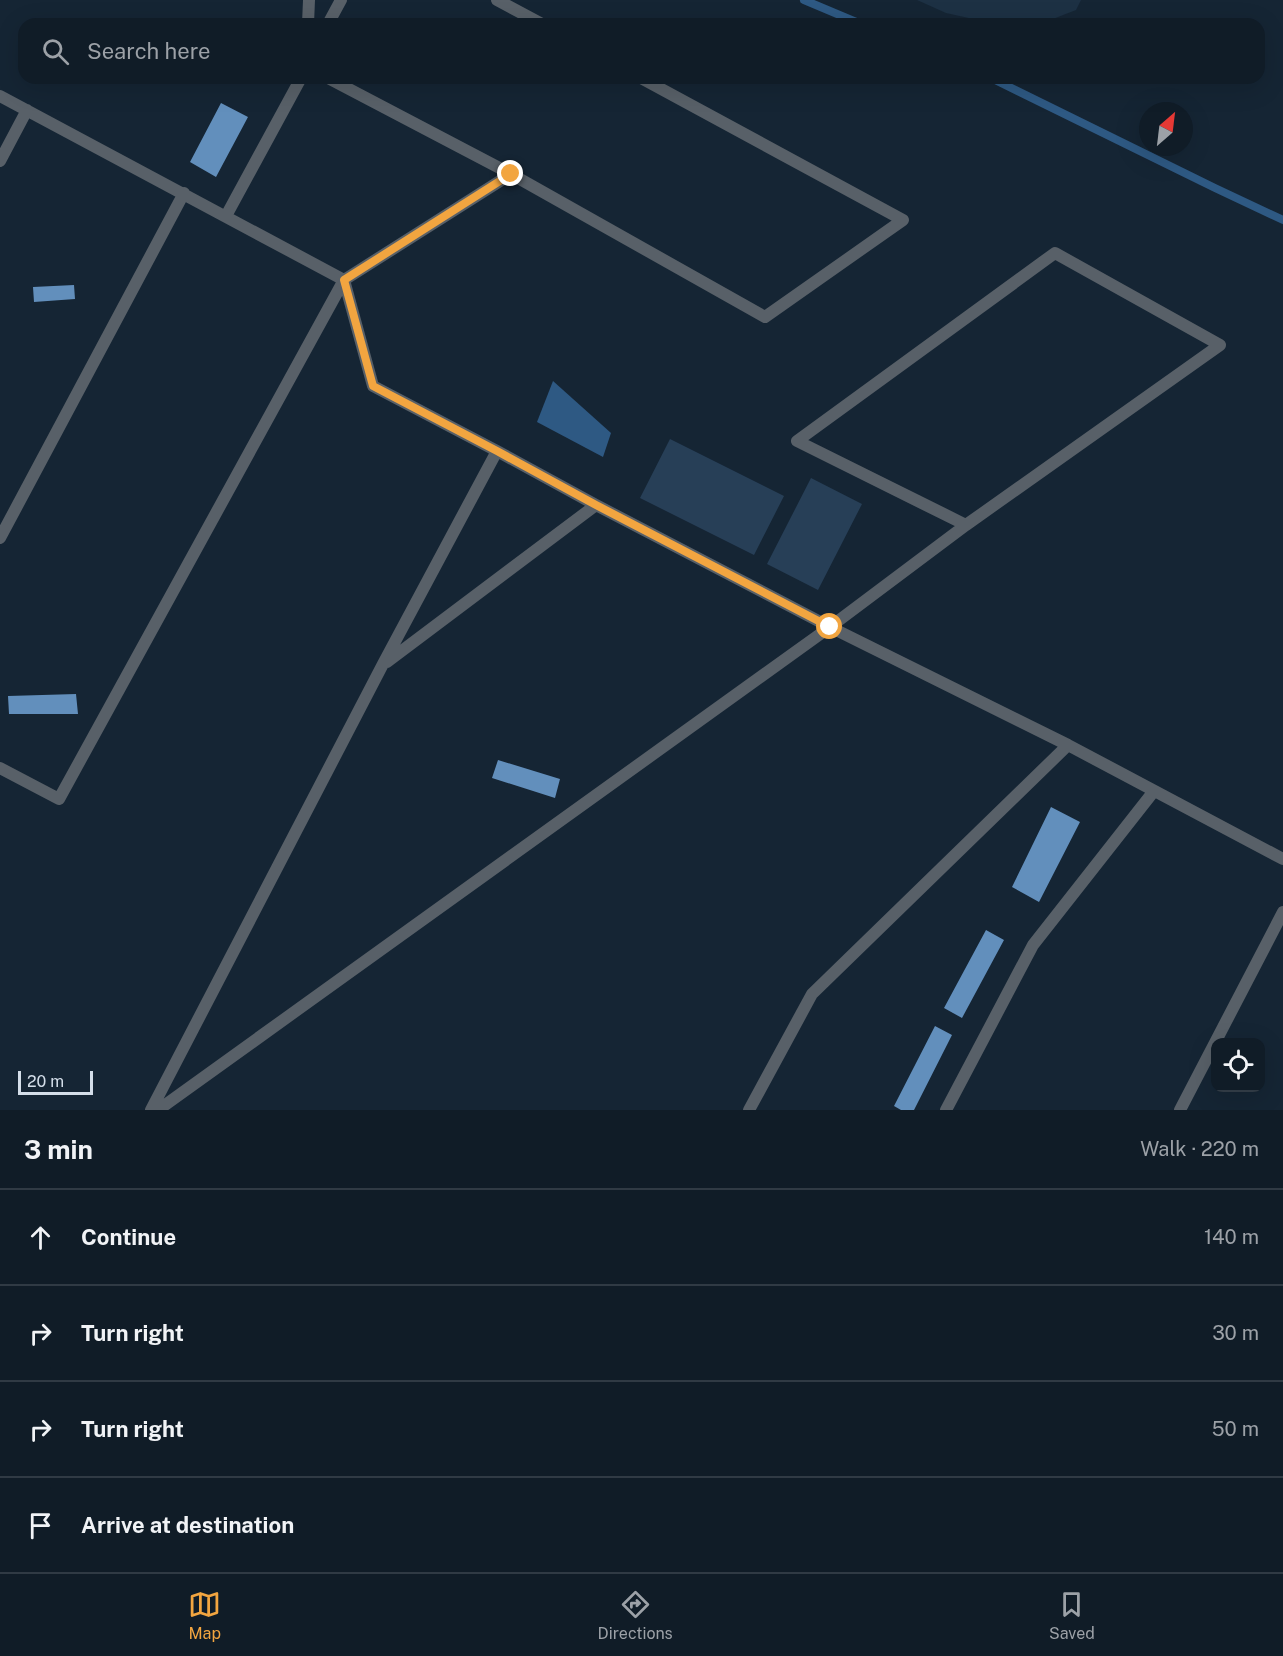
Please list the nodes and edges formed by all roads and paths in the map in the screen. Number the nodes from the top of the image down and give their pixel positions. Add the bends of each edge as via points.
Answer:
1 (309, 0) edge
2 (341, 0) edge
3 (497, 0) edge
4 (308, 18) edge
5 (331, 18) edge
6 (531, 18) edge
7 (298, 84) edge
8 (339, 84) edge
9 (652, 84) edge
10 (0, 96) edge
11 (27, 110) junction
12 (0, 161) edge
13 (511, 174) junction
14 (184, 193) junction
15 (226, 216) junction
16 (344, 280) junction
17 (497, 451) junction
18 (596, 505) junction
19 (966, 525) junction
20 (0, 538) edge
21 (830, 627) junction
22 (383, 664) junction
23 (1068, 746) junction
24 (0, 768) edge
25 (1154, 791) junction
26 (1283, 859) edge
27 (1283, 912) edge
28 (151, 1110) edge
29 (158, 1110) edge
30 (749, 1110) edge
31 (946, 1110) edge
32 (1180, 1110) edge

1 - 4 lane
2 - 5 lane
3 - 6 lane
7 - 15 lane
8 - 13 lane
9 - 13 lane via 903,220 765,317
10 - 11 lane
11 - 12 lane
11 - 14 lane
13 - 16 lane
14 - 15 lane
14 - 20 lane
15 - 16 lane
16 - 17 lane via 373,386
16 - 24 lane via 59,798
17 - 18 lane
17 - 22 lane
18 - 21 lane
18 - 22 lane
19 - 19 lane via 1064,456 1220,345 1055,254 797,441
19 - 21 lane
21 - 23 lane
21 - 29 lane
22 - 28 lane
23 - 25 lane
23 - 30 lane via 812,994
25 - 26 lane
25 - 31 lane via 1033,945
27 - 32 lane

